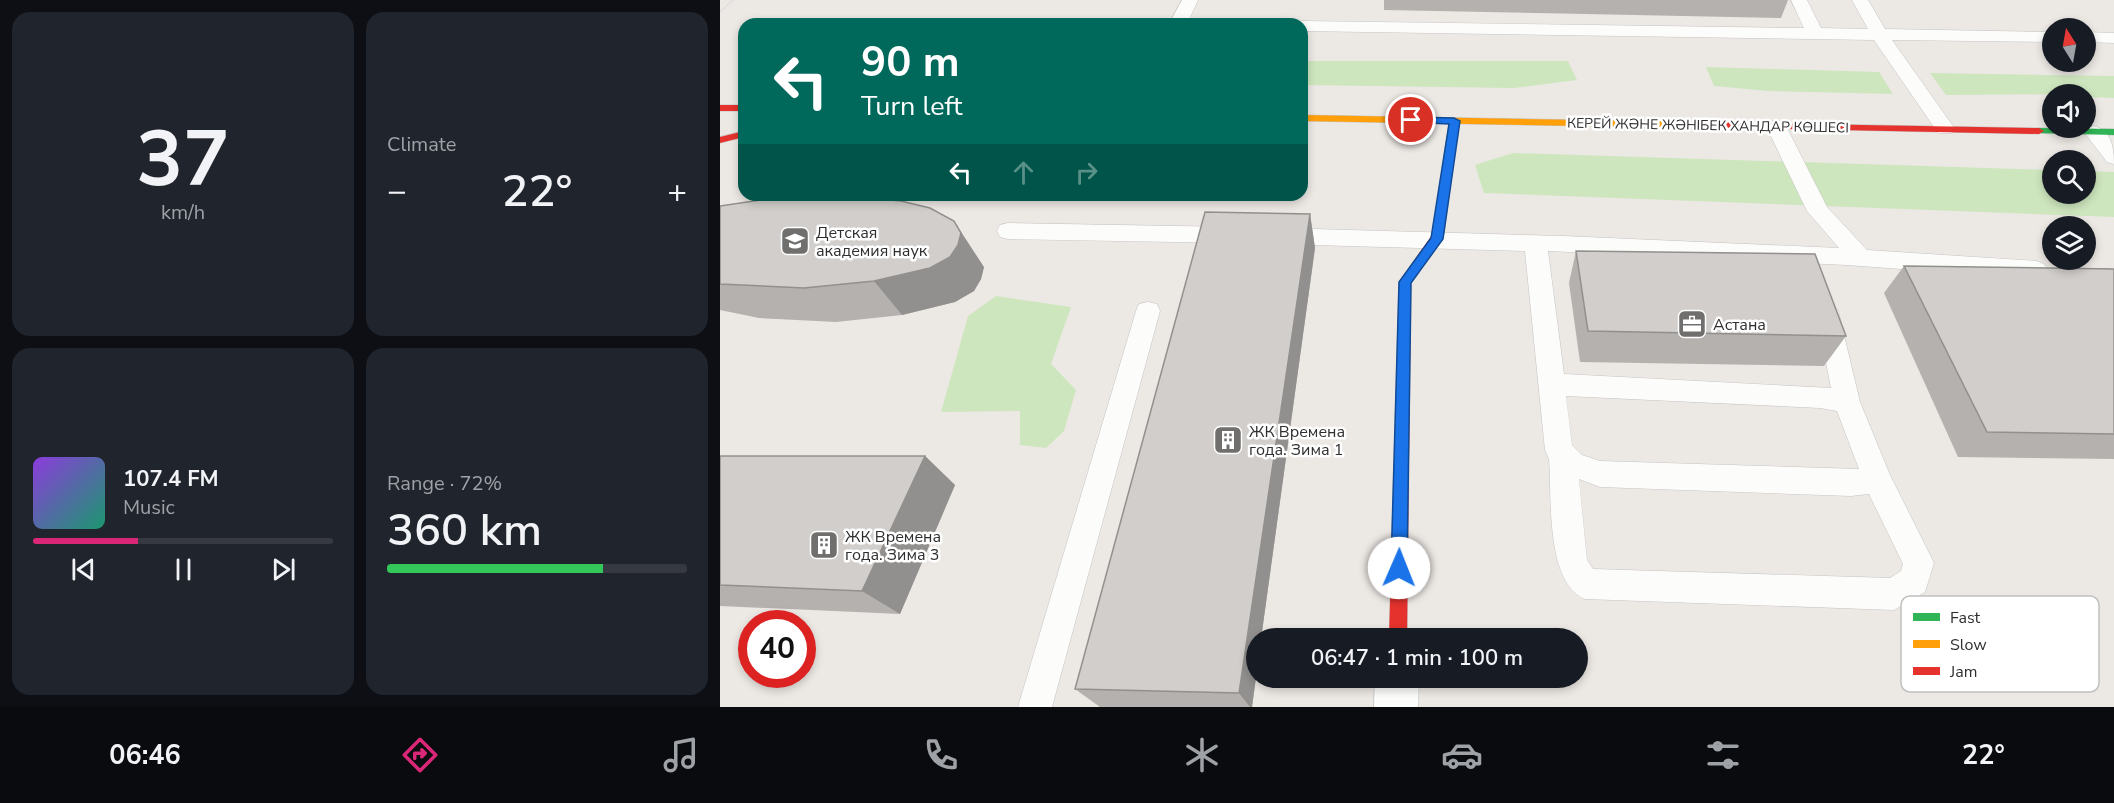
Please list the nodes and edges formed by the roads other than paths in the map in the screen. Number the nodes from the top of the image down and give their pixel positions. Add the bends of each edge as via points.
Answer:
1 (1190, 0) edge
2 (1799, 0) edge
3 (1860, 0) edge
4 (1181, 18) edge
5 (1308, 26) edge
6 (1815, 33) junction
7 (1879, 33) junction
8 (2042, 37) edge
9 (2096, 38) edge
10 (2114, 38) edge
11 (720, 108) edge
12 (738, 108) edge
13 (1308, 118) edge
14 (1454, 121) junction
15 (1776, 126) junction
16 (1945, 129) junction
17 (2104, 132) edge
18 (738, 136) edge
19 (720, 140) edge
20 (2114, 157) edge
21 (1008, 231) dead end
22 (1437, 239) junction
23 (1536, 243) junction
24 (1859, 256) junction
25 (2056, 271) edge
26 (1820, 277) junction
27 (1148, 311) dead end
28 (1551, 384) junction
29 (1847, 402) junction
30 (1563, 455) junction
31 (1877, 480) junction
32 (1398, 628) edge
33 (1397, 688) edge
34 (1035, 707) edge
35 (1396, 707) edge

1 - 4 lane
2 - 6 lane
3 - 7 lane
5 - 6 lane
6 - 7 lane
7 - 8 lane
7 - 16 lane
9 - 10 lane
11 - 12 main road
13 - 14 main road, КЕРЕЙ ЖӘНЕ ЖӘНІБЕК ХАНДАР КӨШЕСІ
14 - 15 main road, КЕРЕЙ ЖӘНЕ ЖӘНІБЕК ХАНДАР КӨШЕСІ
14 - 22 main road
15 - 16 main road, КЕРЕЙ ЖӘНЕ ЖӘНІБЕК ХАНДАР КӨШЕСІ
15 - 24 lane via 1818,211
16 - 17 main road, КЕРЕЙ ЖӘНЕ ЖӘНІБЕК ХАНДАР КӨШЕСІ
17 - 20 lane
18 - 19 main road
21 - 22 lane
22 - 23 lane
22 - 32 main road via 1405,282
23 - 26 lane
23 - 28 lane
24 - 25 lane
24 - 26 lane
26 - 29 lane
27 - 34 lane
28 - 29 lane
28 - 30 lane via 1559,450
29 - 31 lane
30 - 31 lane via 1572,464 1600,474 1851,483
30 - 31 lane via 1572,564 1585,584 1894,594 1914,581 1919,563
33 - 35 street

